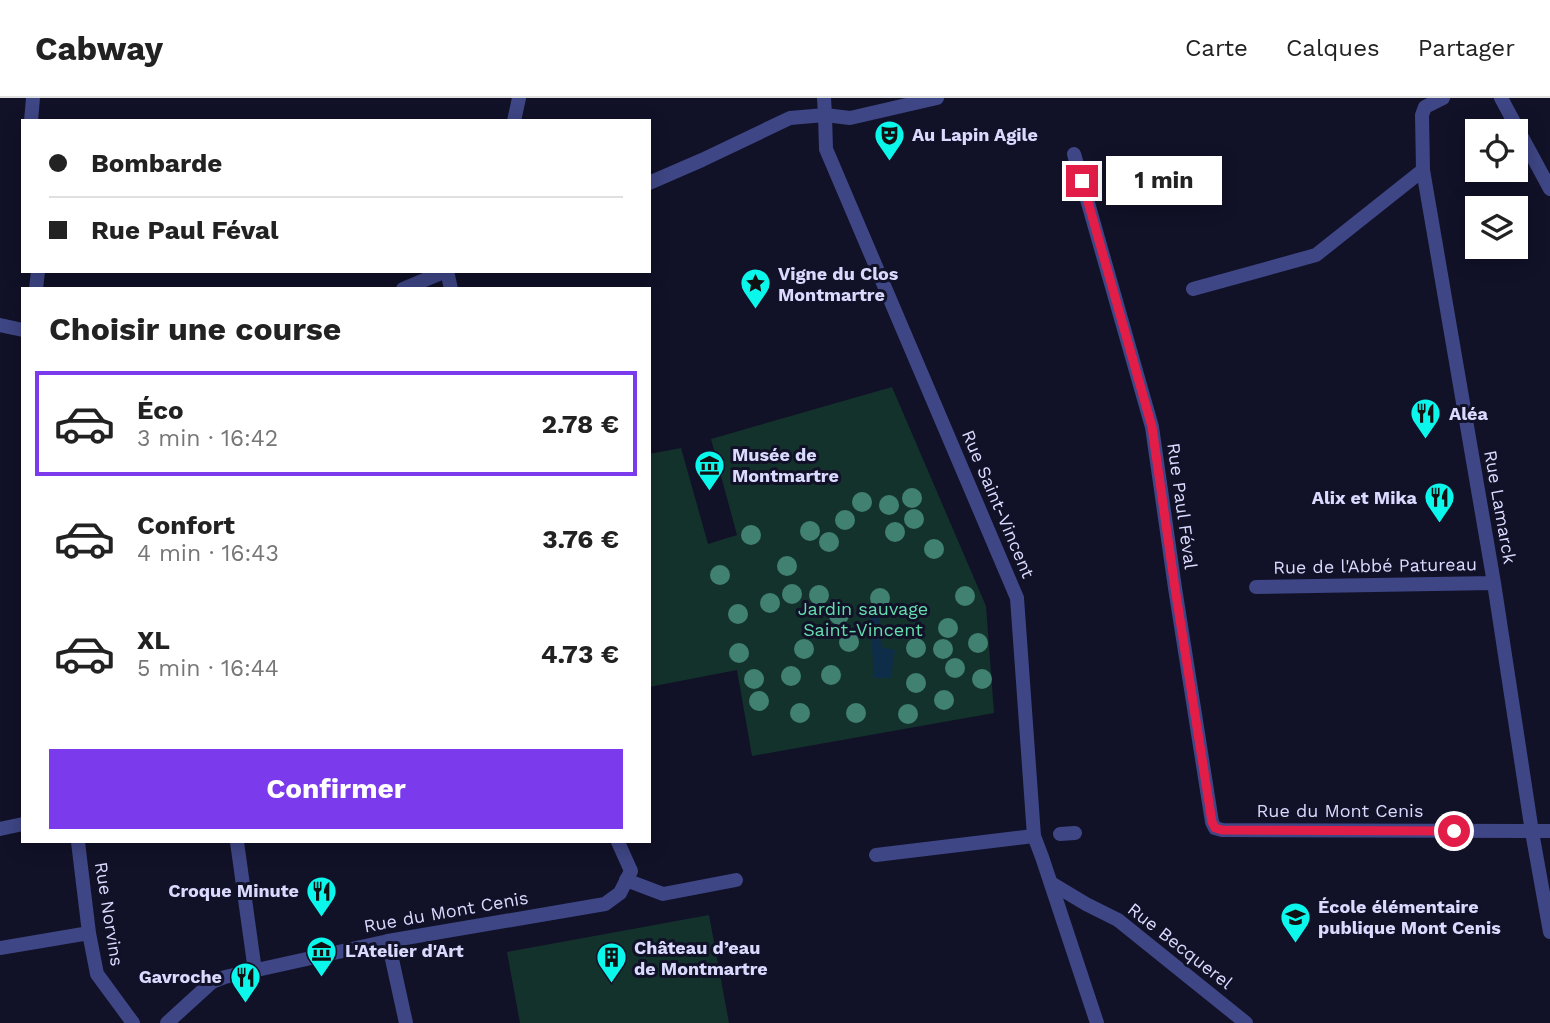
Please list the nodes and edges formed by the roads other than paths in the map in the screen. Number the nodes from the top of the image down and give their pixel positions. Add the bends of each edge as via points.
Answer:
1 (33, 98) edge
2 (519, 98) edge
3 (824, 98) edge
4 (937, 98) edge
5 (1443, 98) edge
6 (1501, 98) edge
7 (825, 115) junction
8 (31, 119) edge
9 (514, 119) edge
10 (1074, 154) dead end
11 (1423, 170) junction
12 (651, 182) edge
13 (1550, 189) edge
14 (442, 273) edge
15 (408, 287) edge
16 (1193, 289) dead end
17 (0, 325) edge
18 (21, 330) edge
19 (1494, 583) junction
20 (1256, 587) dead end
21 (21, 824) edge
22 (1215, 828) joint
23 (0, 829) edge
24 (1550, 831) edge
25 (1532, 832) junction
26 (1034, 836) junction
27 (78, 843) edge
28 (237, 843) edge
29 (618, 843) edge
30 (876, 855) dead end
31 (626, 880) junction
32 (736, 880) dead end
33 (1051, 883) junction
34 (1550, 932) edge
35 (89, 933) junction
36 (388, 941) junction
37 (0, 948) edge
38 (255, 971) junction
39 (133, 1023) edge
40 (167, 1023) edge
41 (406, 1023) edge
42 (1097, 1023) edge
43 (1246, 1023) edge

1 - 8 street
2 - 9 street
3 - 7 street, Rue Saint-Vincent
4 - 7 street via 850,118
5 - 11 street, Rue Lamarck via 1425,107 1422,115
6 - 13 street
7 - 12 street via 790,118
7 - 26 street, Rue Saint-Vincent via 826,149 1017,598
10 - 22 street, Rue Paul Féval via 1152,427
11 - 16 street via 1316,255
11 - 19 street, Rue Lamarck
14 - 15 street
17 - 18 street
19 - 20 street, Rue de l'Abbé Patureau
19 - 25 street, Rue Lamarck
21 - 23 street
22 - 25 street, Rue du Mont Cenis
24 - 25 street, Rue du Mont Cenis
25 - 34 street, Rue Lamarck
26 - 30 street
26 - 33 street, Rue Saint-Vincent
27 - 35 street, Rue Norvins
28 - 38 street
29 - 31 street via 631,871
31 - 32 street via 663,894
31 - 36 street, Rue du Mont Cenis via 620,893 605,904
33 - 42 street, Rue Saint-Vincent
33 - 43 street, Rue Becquerel via 1118,920
35 - 37 street
35 - 39 street, Rue Norvins via 97,974
36 - 38 street, Rue du Mont Cenis
36 - 41 street
38 - 40 street, Rue du Mont Cenis via 212,982

